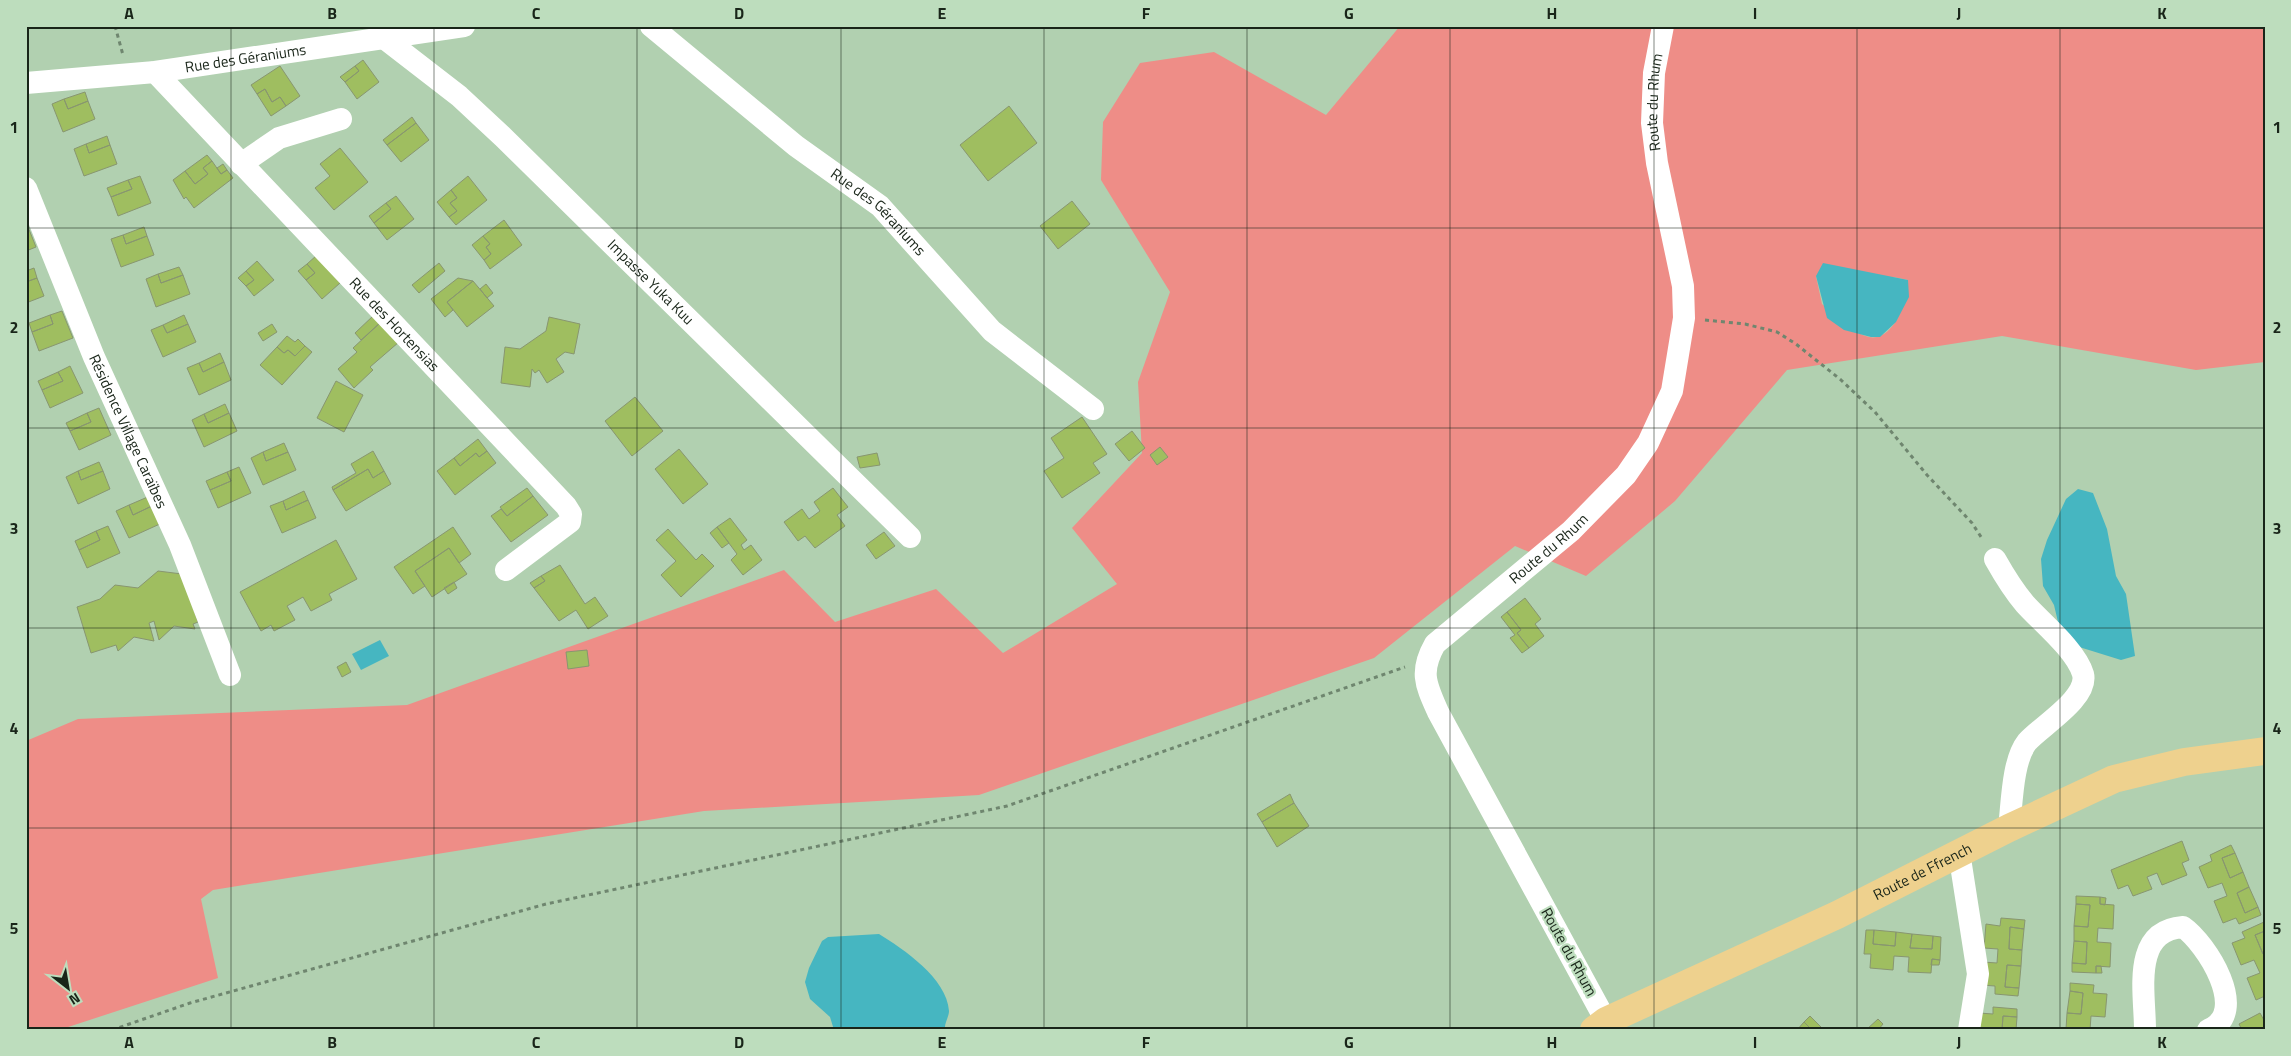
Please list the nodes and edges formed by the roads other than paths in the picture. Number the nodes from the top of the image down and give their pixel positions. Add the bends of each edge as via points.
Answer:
1 (464, 26) edge
2 (651, 26) edge
3 (1663, 26) edge
4 (384, 38) junction
5 (155, 72) junction
6 (26, 83) edge
7 (341, 119) dead end
8 (242, 164) junction
9 (26, 188) edge
10 (1093, 409) dead end
11 (910, 537) dead end
12 (1995, 559) road end
13 (506, 570) dead end
14 (230, 675) dead end
15 (2265, 751) edge
16 (2009, 828) junction
17 (1959, 852) junction
18 (1600, 1025) edge
19 (1969, 1030) edge
20 (2145, 1030) edge
21 (2208, 1030) edge

1 - 4 street, Rue des Géraniums
2 - 10 street, Rue des Géraniums via 796,146 880,206 992,331
3 - 18 street, Route du Rhum via 1654,73 1652,123 1657,163 1683,286 1684,318 1672,391 1648,443 1626,475 1571,531 1435,644 1426,659 1425,683 1438,712
4 - 5 street, Rue des Géraniums
4 - 11 street, Impasse Yuka Kuu via 490,125
5 - 6 street, Rue des Géraniums
5 - 8 street, Rue des Hortensias
7 - 8 street via 279,138
8 - 13 street, Rue des Hortensias via 566,506 571,514 570,522
9 - 14 street, Résidence Village Caraïbes via 94,357 180,545
12 - 16 street via 2025,605 2064,644 2083,674 2083,685 2074,700 2026,743 2018,759
15 - 16 main road, Route de Ffrench via 2184,762 2114,780
16 - 17 main road, Route de Ffrench
17 - 18 main road, Route de Ffrench via 1837,915
17 - 19 street via 1978,974
20 - 21 street via 2145,957 2150,942 2169,928 2182,927 2193,934 2222,981 2227,999 2222,1020

